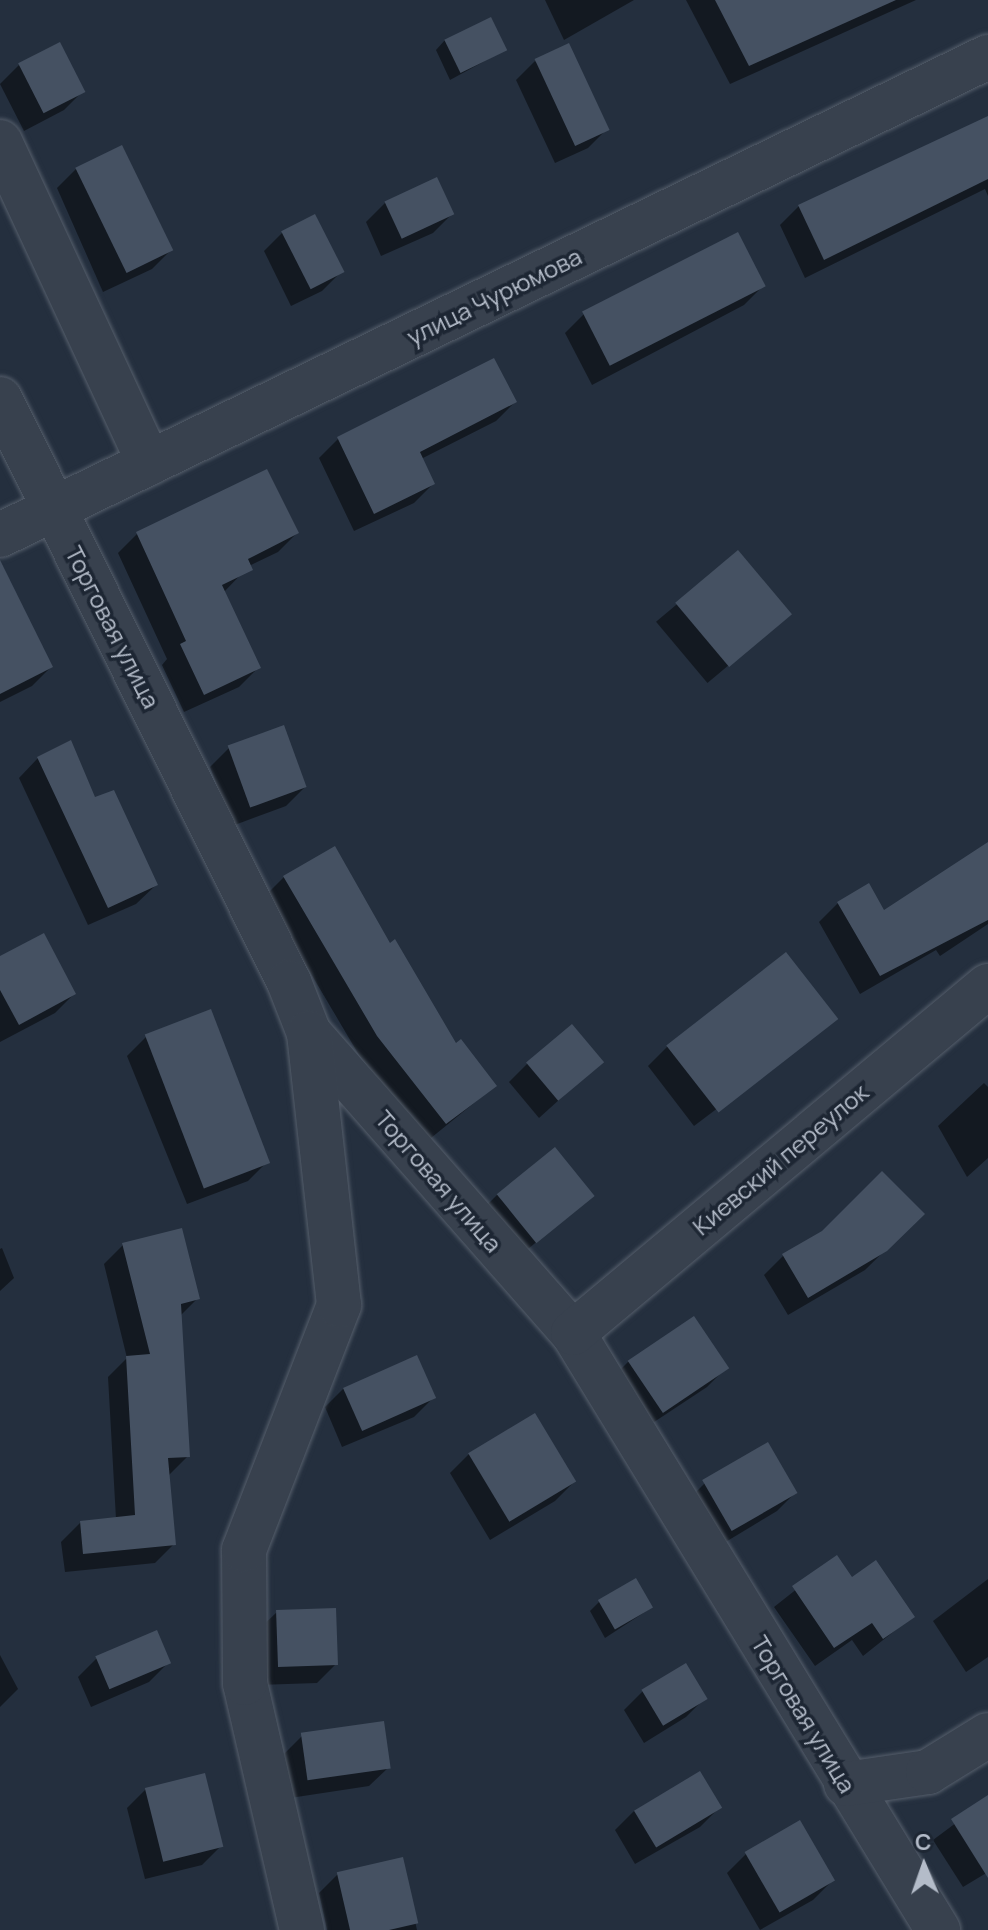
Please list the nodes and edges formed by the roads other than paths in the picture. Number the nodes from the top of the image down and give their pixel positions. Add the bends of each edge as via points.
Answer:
1 (988, 57) edge
2 (0, 142) edge
3 (0, 399) edge
4 (149, 463) junction
5 (51, 509) junction
6 (0, 535) edge
7 (988, 986) edge
8 (309, 1033) junction
9 (573, 1333) junction
10 (988, 1735) edge
11 (846, 1784) junction
12 (302, 1930) edge
13 (938, 1930) edge

1 - 4 street, улица Чурюмова
2 - 4 street
3 - 5 street, Торговая улица
4 - 5 street, улица Чурюмова
5 - 6 street, улица Чурюмова
5 - 8 street, Торговая улица via 98,593 289,982
7 - 9 street, Киевский переулок
8 - 9 street, Торговая улица
8 - 12 street via 339,1305 244,1550 245,1683
9 - 11 street, Торговая улица
10 - 11 street via 928,1772
11 - 13 street, Торговая улица

